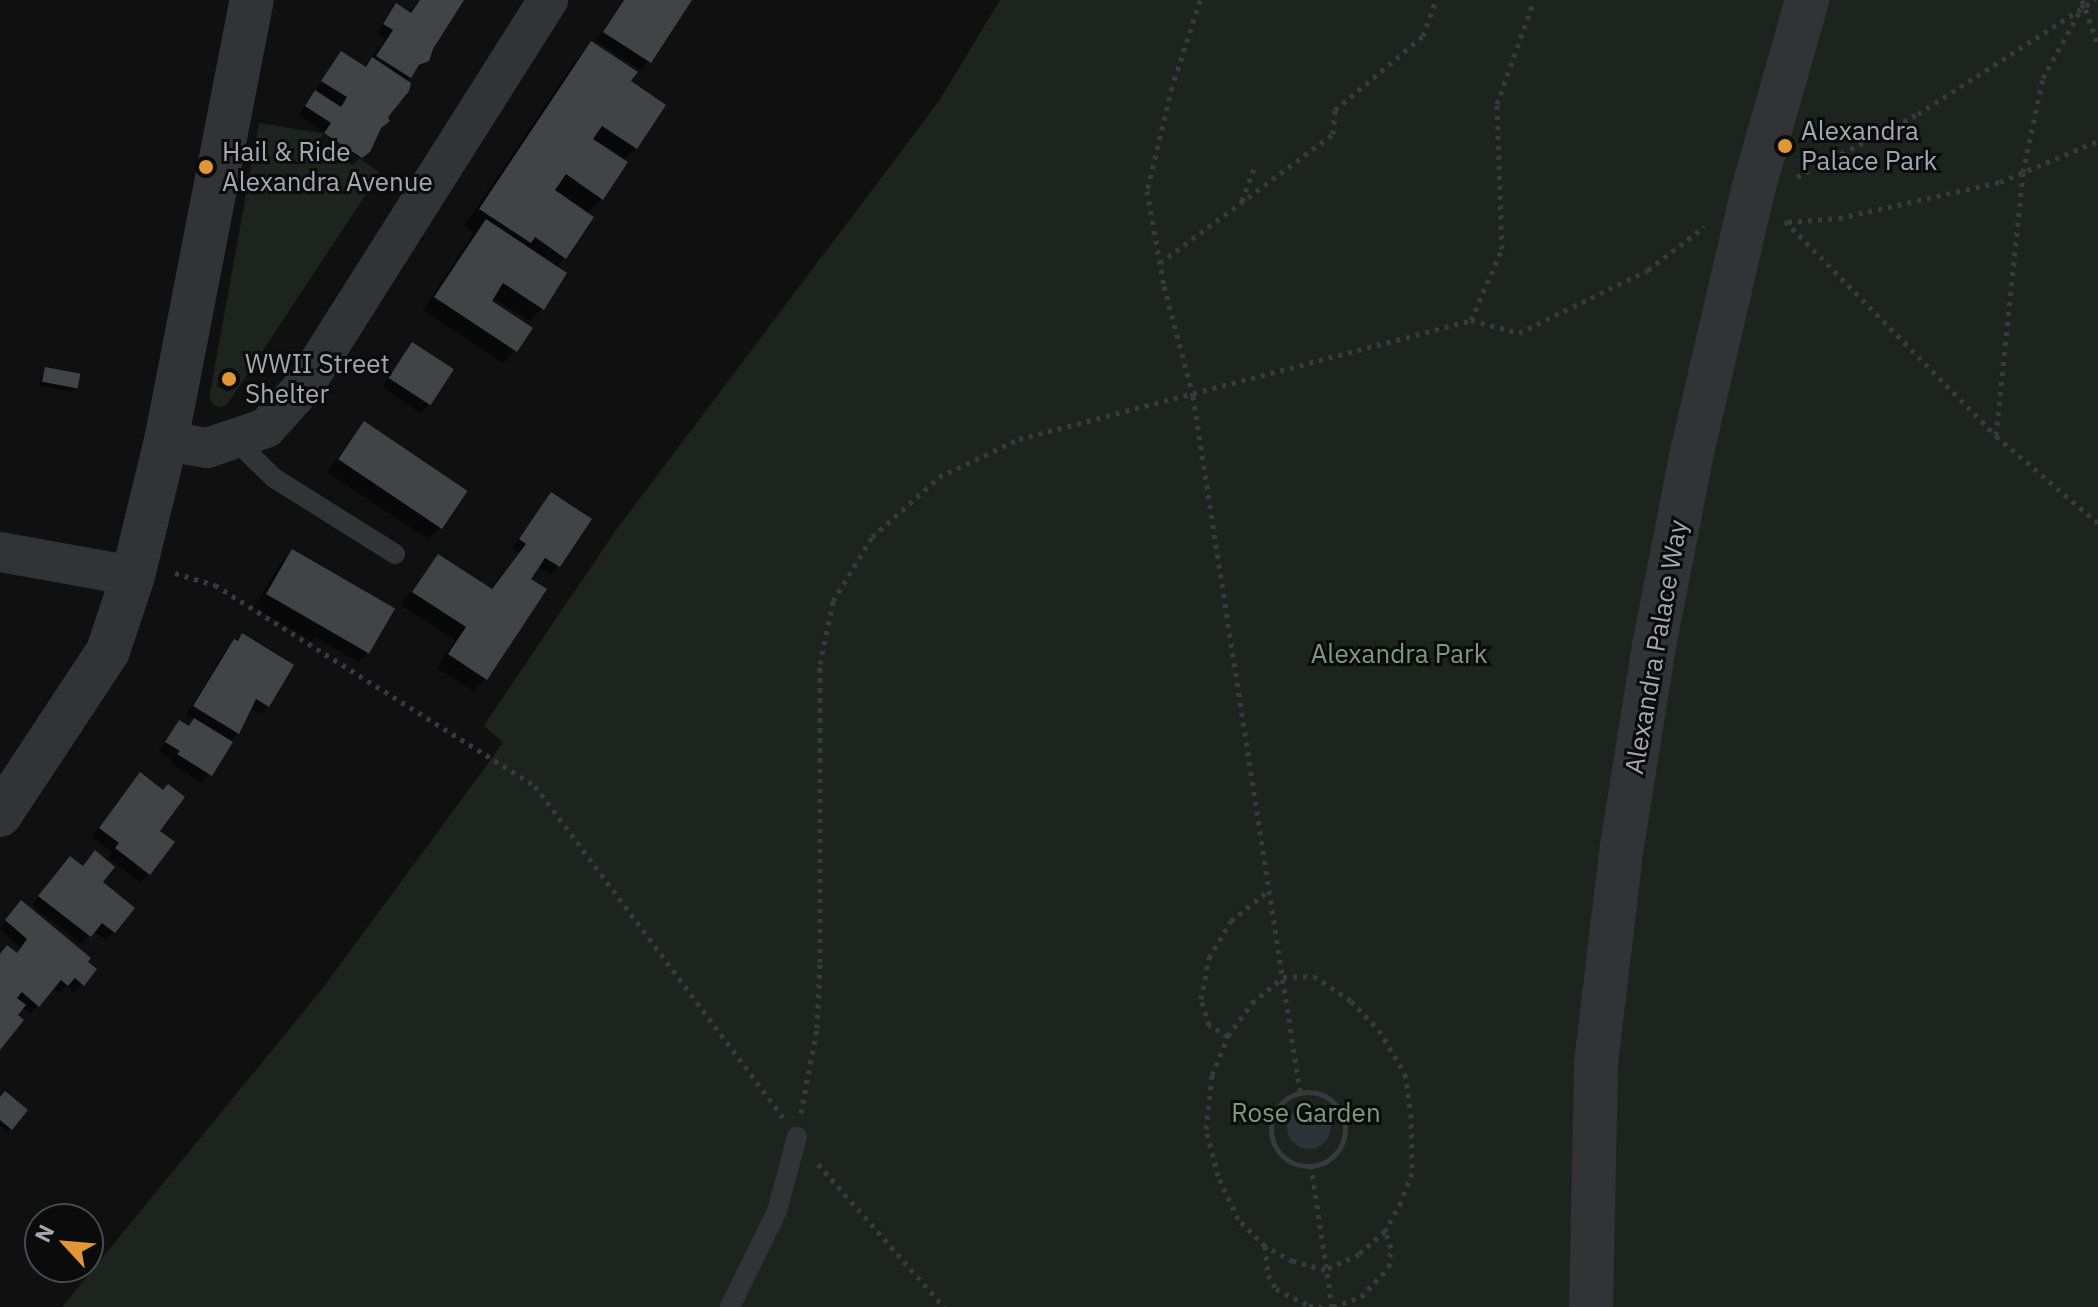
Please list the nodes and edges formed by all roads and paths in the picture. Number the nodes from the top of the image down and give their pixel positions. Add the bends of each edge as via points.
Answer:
1 (252, 0) edge
2 (548, 0) edge
3 (1200, 0) edge
4 (1436, 0) edge
5 (1534, 0) edge
6 (1807, 0) edge
7 (2095, 0) edge
8 (2084, 2) edge
9 (2098, 45) edge
10 (2098, 141) edge
11 (1254, 168) dead end
12 (2023, 172) junction
13 (1795, 178) dead end
14 (1753, 190) junction
15 (1241, 202) junction
16 (1787, 222) junction
17 (1160, 263) junction
18 (1471, 320) junction
19 (1193, 396) junction
20 (1996, 436) junction
21 (234, 439) junction
22 (166, 441) junction
23 (2098, 523) edge
24 (0, 552) edge
25 (395, 554) dead end
26 (151, 574) junction
27 (0, 815) edge
28 (1270, 890) junction
29 (1283, 977) junction
30 (1228, 1036) junction
31 (1300, 1092) junction
32 (797, 1137) junction
33 (1311, 1165) junction
34 (1385, 1231) junction
35 (1265, 1246) junction
36 (1325, 1270) junction
37 (730, 1307) edge
38 (944, 1307) edge
39 (1322, 1307) edge
40 (1332, 1307) edge
41 (1591, 1307) edge

1 - 22 street
2 - 21 street via 304,386 266,428
3 - 17 path via 1147,191
4 - 15 path via 1423,36 1335,110 1333,134
5 - 18 path via 1497,104 1502,249
6 - 14 street, Alexandra Palace Way
7 - 8 path
8 - 9 path
8 - 12 path via 2043,78
8 - 13 path via 1918,114
10 - 12 path
11 - 15 path
12 - 16 path via 2000,182 1839,218
12 - 20 path
14 - 16 path
14 - 18 path via 1648,270 1519,333
14 - 41 street, Alexandra Palace Way via 1693,448 1622,846 1596,1063
15 - 17 path
16 - 20 path
17 - 19 path
18 - 19 path
19 - 28 path
19 - 32 path via 1019,439 939,477 872,537 833,601 820,664 817,1028
20 - 23 path
21 - 22 street via 207,448
21 - 25 lane via 274,478
22 - 26 street
24 - 26 street
26 - 27 street via 108,651
26 - 32 path via 215,585 535,786
28 - 29 path
28 - 30 path via 1231,921 1209,958 1201,999 1209,1025
29 - 30 path via 1252,1003
29 - 31 path
29 - 34 path via 1314,976 1351,1001 1379,1030 1405,1074 1412,1173
30 - 35 path via 1212,1075 1206,1129 1218,1176 1238,1219
31 - 33 path via 1278,1107 1271,1127 1282,1155
31 - 33 path via 1328,1098 1344,1121 1345,1134 1334,1155
32 - 37 lane via 777,1211
32 - 38 path
33 - 36 path
34 - 36 path via 1359,1254
34 - 40 path via 1391,1248 1389,1267 1361,1297
35 - 36 path
35 - 39 path via 1268,1275 1276,1289
36 - 40 path

